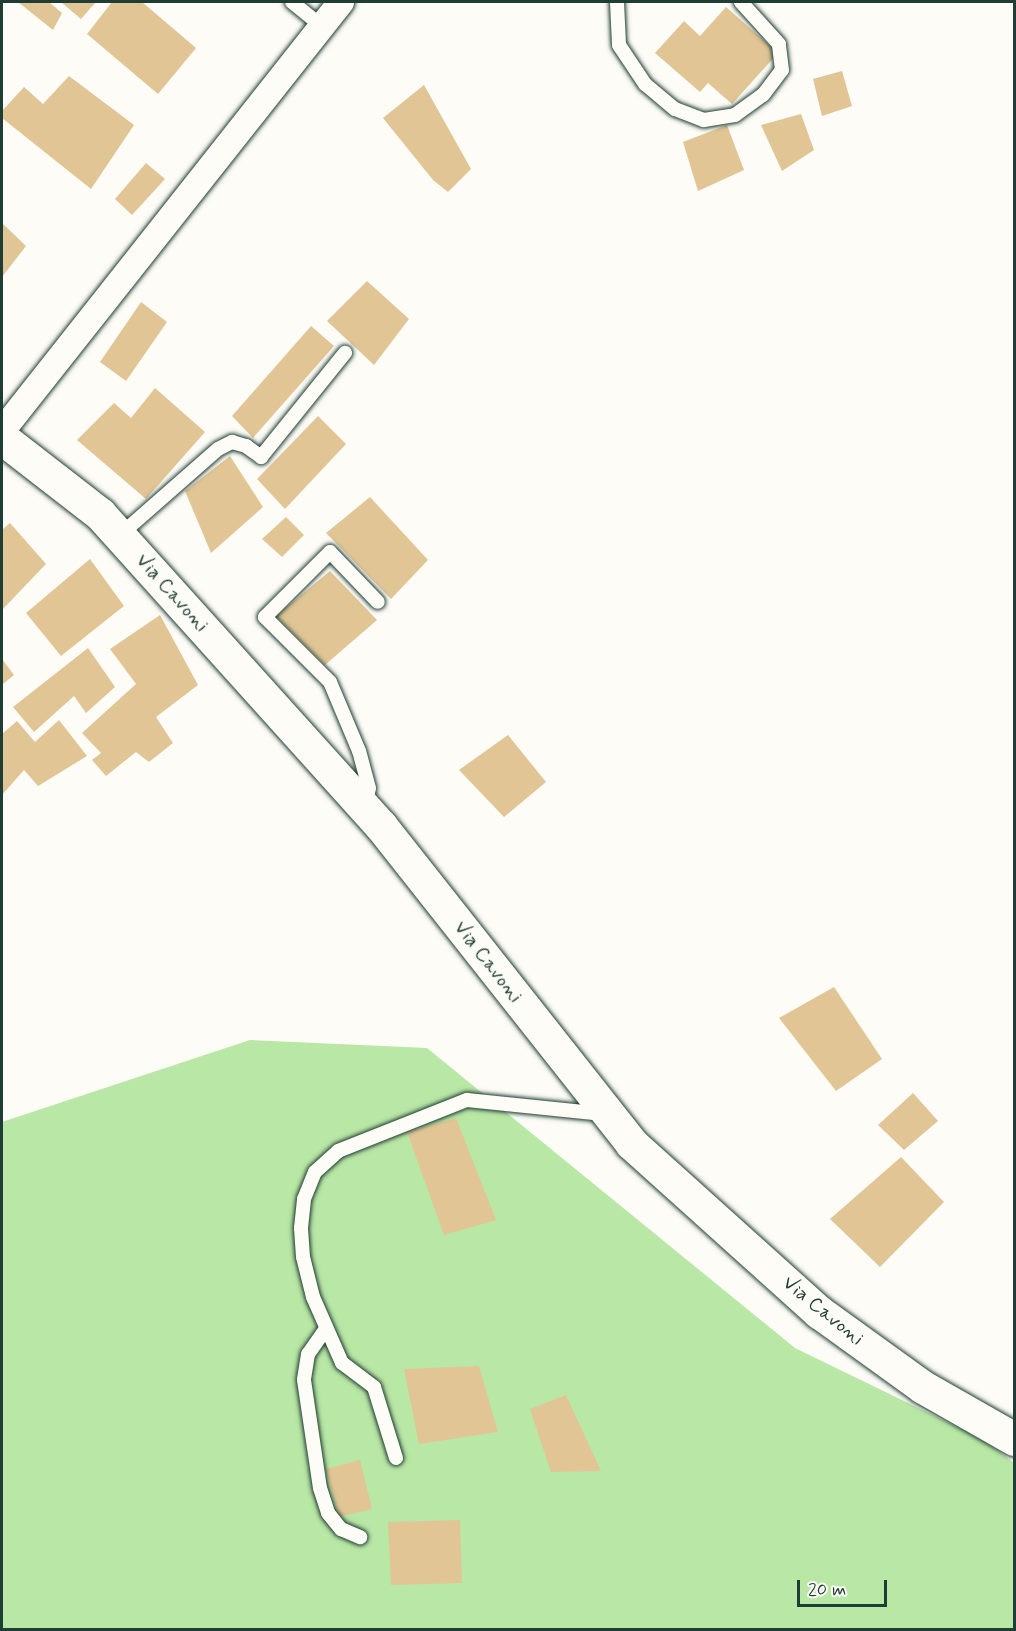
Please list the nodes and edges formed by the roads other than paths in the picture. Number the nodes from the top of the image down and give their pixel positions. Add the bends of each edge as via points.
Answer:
1 (292, 2) edge
2 (341, 2) edge
3 (617, 2) edge
4 (741, 2) edge
5 (322, 26) junction
6 (345, 353) dead end
7 (2, 431) edge
8 (2, 438) edge
9 (120, 536) junction
10 (378, 602) dead end
11 (366, 809) junction
12 (608, 1115) junction
13 (325, 1330) junction
14 (1014, 1439) edge
15 (396, 1458) dead end
16 (360, 1537) dead end

1 - 5 lane
2 - 5 street
3 - 4 lane via 619,45 645,84 675,109 704,120 735,115 763,95 782,70 779,44
5 - 7 street
6 - 9 lane via 261,457 232,442 218,449
8 - 9 street, Via Cavoni via 100,514
9 - 11 street, Via Cavoni
10 - 11 lane via 330,552 265,617 330,682 359,752 369,789
11 - 12 street, Via Cavoni
12 - 13 lane via 467,1100 338,1151 315,1172 304,1199 301,1228 303,1257
12 - 14 street, Via Cavoni via 631,1143 819,1312 923,1387
13 - 15 lane via 342,1363 374,1387
13 - 16 lane via 308,1354 304,1380 320,1488 328,1513 341,1529

